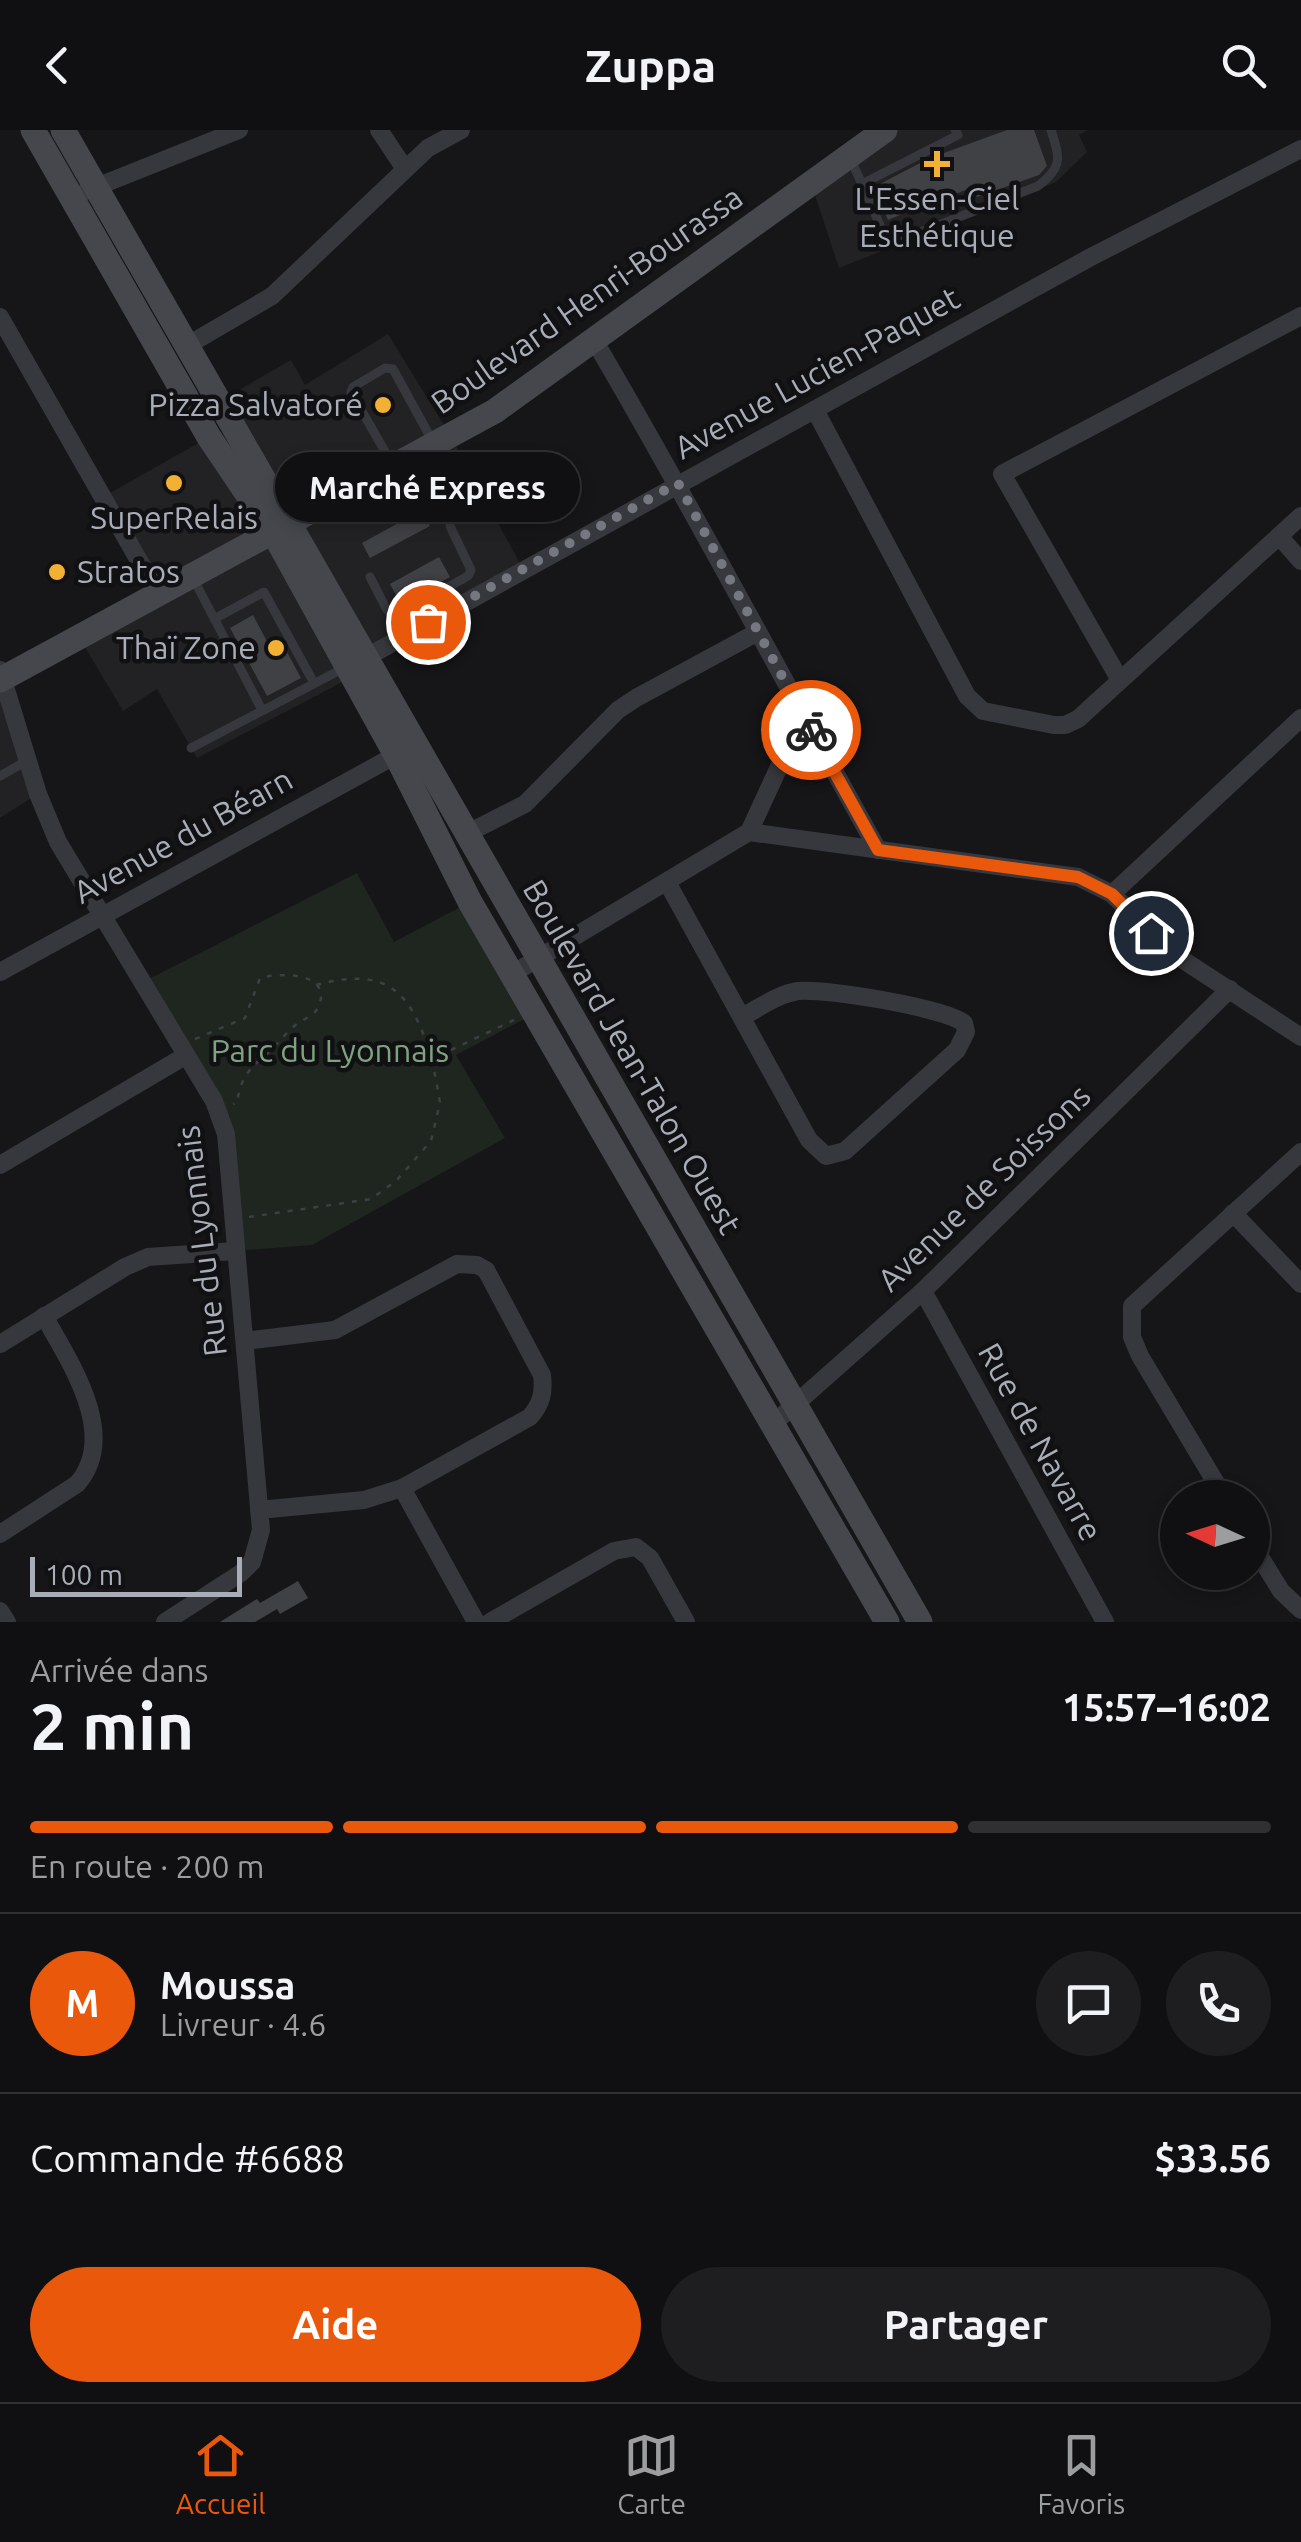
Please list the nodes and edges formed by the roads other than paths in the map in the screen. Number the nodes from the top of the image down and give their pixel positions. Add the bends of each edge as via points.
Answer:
1 (34, 130) edge
2 (63, 130) edge
3 (240, 130) edge
4 (379, 130) edge
5 (460, 130) edge
6 (885, 130) edge
7 (969, 130) edge
8 (1050, 130) edge
9 (956, 133) edge
10 (1301, 149) edge
11 (849, 155) junction
12 (405, 169) junction
13 (862, 184) junction
14 (84, 193) junction
15 (1301, 316) edge
16 (0, 317) edge
17 (594, 340) junction
18 (188, 344) junction
19 (815, 410) junction
20 (434, 444) junction
21 (394, 467) junction
22 (678, 483) junction
23 (1301, 516) edge
24 (450, 526) dead end
25 (280, 528) junction
26 (1279, 536) junction
27 (1301, 561) edge
28 (192, 576) junction
29 (370, 577) dead end
30 (158, 594) junction
31 (214, 618) junction
32 (756, 633) junction
33 (356, 662) junction
34 (1, 676) edge
35 (1120, 680) junction
36 (314, 683) junction
37 (262, 710) junction
38 (803, 715) junction
39 (1301, 718) edge
40 (191, 748) dead end
41 (396, 755) junction
42 (28, 760) junction
43 (0, 776) edge
44 (749, 832) junction
45 (466, 834) junction
46 (878, 850) junction
47 (667, 882) junction
48 (1112, 894) junction
49 (103, 914) junction
50 (538, 958) junction
51 (0, 972) edge
52 (512, 974) junction
53 (1230, 989) junction
54 (742, 1017) junction
55 (1301, 1036) edge
56 (183, 1052) junction
57 (1301, 1152) edge
58 (0, 1165) edge
59 (1232, 1213) junction
60 (235, 1250) junction
61 (1301, 1284) edge
62 (923, 1291) junction
63 (44, 1316) junction
64 (245, 1341) junction
65 (0, 1344) edge
66 (794, 1403) junction
67 (774, 1423) junction
68 (1214, 1480) edge
69 (402, 1488) junction
70 (259, 1510) junction
71 (0, 1534) edge
72 (1270, 1573) edge
73 (1300, 1609) edge
74 (0, 1610) edge
75 (6, 1622) edge
76 (165, 1622) edge
77 (476, 1622) edge
78 (490, 1622) edge
79 (686, 1622) edge
80 (887, 1622) edge
81 (920, 1622) edge
82 (1106, 1622) edge
83 (1283, 1622) edge

1 - 14 street
2 - 14 street
3 - 14 street
4 - 12 street
5 - 12 street
6 - 11 street, Boulevard Henri-Bourassa
7 - 9 lane
8 - 13 lane via 1058,154 1055,173 1038,186 888,245
9 - 13 lane
10 - 19 street, Avenue Lucien-Paquet
11 - 13 lane
11 - 17 street, Boulevard Henri-Bourassa
12 - 18 street via 272,296
14 - 18 street
14 - 25 street via 208,437
15 - 35 street via 1002,474
16 - 30 street
17 - 20 street, Boulevard Henri-Bourassa via 495,411
17 - 22 street
18 - 25 street
19 - 22 street, Avenue Lucien-Paquet
19 - 35 street via 974,705 1065,726
20 - 21 street, Boulevard Henri-Bourassa
20 - 21 lane via 392,369 353,386
21 - 25 street, Boulevard Henri-Bourassa
22 - 32 street
22 - 33 street, Avenue Lucien-Paquet
23 - 26 street
24 - 29 lane via 468,576 398,615 388,610
25 - 28 street, Boulevard Henri-Bourassa
25 - 33 street, Boulevard Jean-Talon Ouest
26 - 27 street
26 - 35 street
28 - 30 street, Boulevard Henri-Bourassa
28 - 31 lane
30 - 34 street, Boulevard Henri-Bourassa
31 - 36 lane via 264,592
31 - 37 lane
32 - 38 street
32 - 45 street via 618,710 524,804
33 - 36 lane
33 - 41 street, Boulevard Jean-Talon Ouest
33 - 45 street, Boulevard Jean-Talon Ouest
34 - 42 street, Rue du Lyonnais
36 - 37 lane
37 - 40 lane
38 - 44 street
38 - 46 street
39 - 48 street
41 - 49 street, Avenue du Béarn
41 - 52 street, Boulevard Jean-Talon Ouest
42 - 43 lane
42 - 49 street, Rue du Lyonnais via 58,842
44 - 46 street
44 - 47 street
45 - 50 street, Boulevard Jean-Talon Ouest
46 - 48 street via 1078,877
47 - 50 street
47 - 54 street
48 - 53 street via 1171,952
49 - 51 street, Avenue du Béarn
49 - 56 street, Rue du Lyonnais
50 - 52 street
50 - 66 street, Boulevard Jean-Talon Ouest
52 - 67 street, Boulevard Jean-Talon Ouest
53 - 55 street
53 - 62 street, Avenue de Soissons
54 - 54 street via 809,1140 826,1156 845,1151 957,1050 966,1032 964,1023 944,1012 820,992 785,994
56 - 58 street
56 - 60 street, Rue du Lyonnais via 226,1134
57 - 59 street
59 - 61 street
59 - 68 street via 1143,1293 1129,1322 1140,1356
60 - 63 street via 148,1257
60 - 64 street, Rue du Lyonnais
62 - 66 street, Avenue de Soissons
62 - 82 street, Rue de Navarre
63 - 65 street
63 - 71 street via 89,1403 90,1462 76,1484
64 - 69 street via 335,1330 457,1264 486,1270 542,1375 539,1407
64 - 70 street, Rue du Lyonnais
66 - 67 street, Avenue de Soissons
66 - 81 street, Boulevard Jean-Talon Ouest
67 - 80 street, Boulevard Jean-Talon Ouest
69 - 70 street via 364,1500
69 - 77 street
70 - 76 street, Rue du Lyonnais via 262,1530 252,1562
72 - 73 street
73 - 83 street
74 - 75 street
78 - 79 street via 614,1551 636,1547 650,1558

